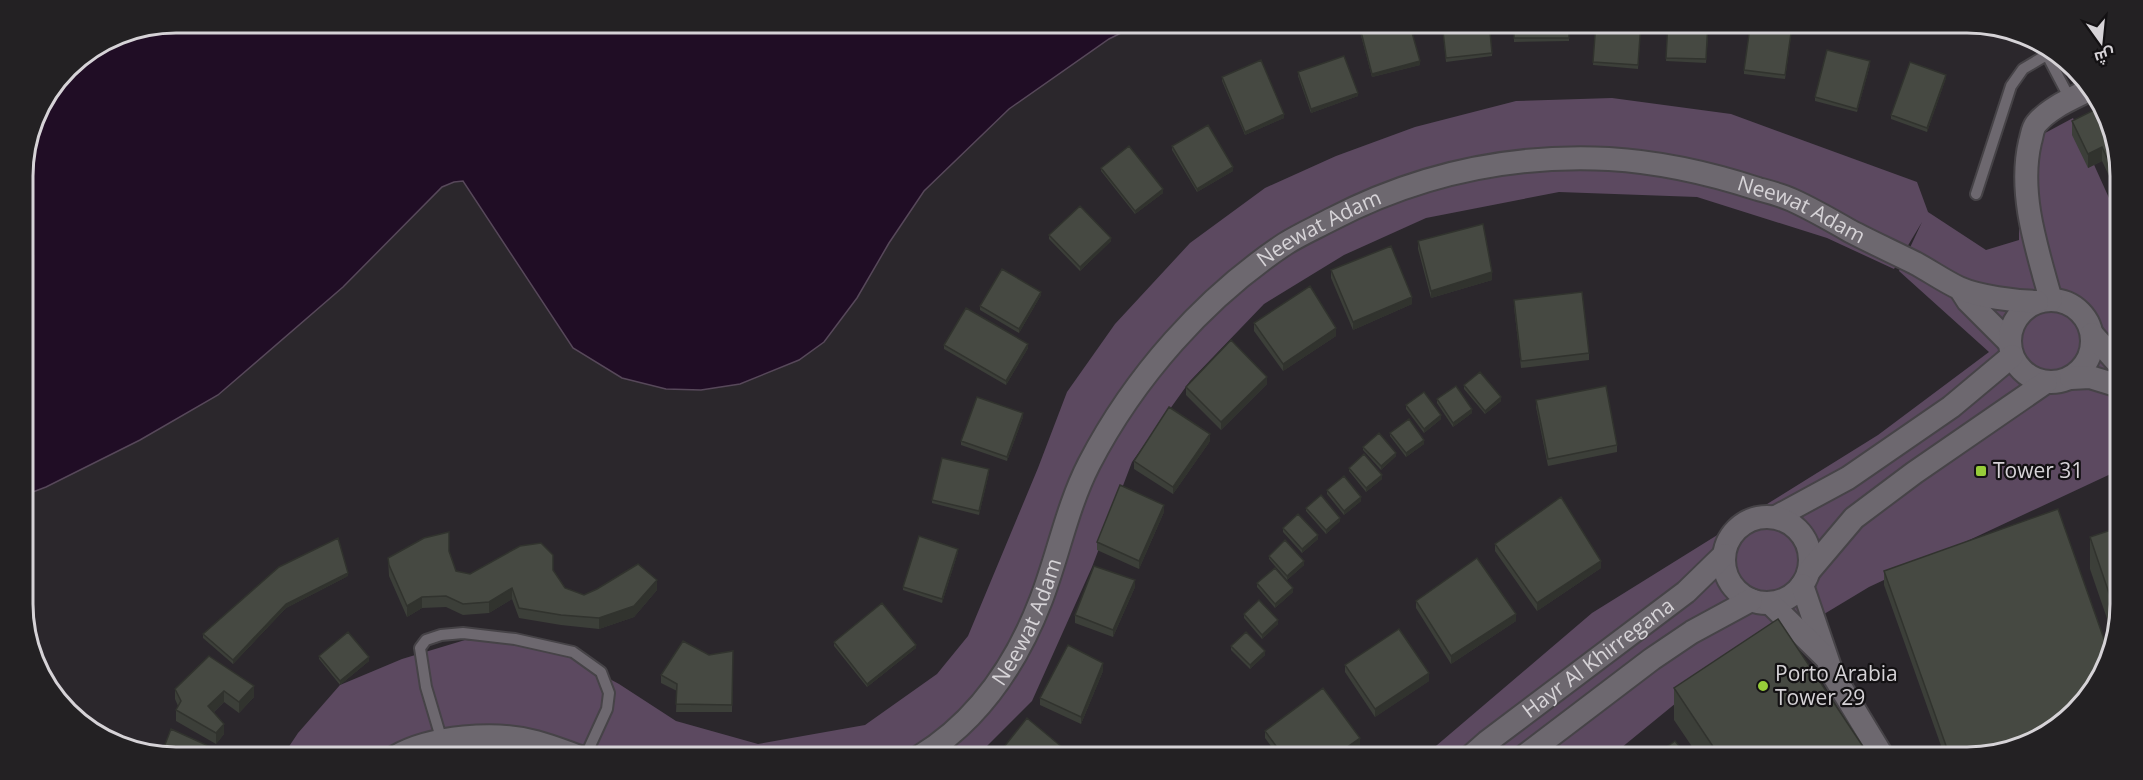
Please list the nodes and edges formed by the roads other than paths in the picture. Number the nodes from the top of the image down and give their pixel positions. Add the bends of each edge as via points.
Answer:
1 (2045, 56) edge
2 (2058, 66) edge
3 (2080, 94) edge
4 (1976, 194) dead end
5 (1961, 290) junction
6 (2044, 301) junction
7 (2092, 334) junction
8 (2011, 349) junction
9 (2110, 354) edge
10 (2071, 378) junction
11 (2046, 382) junction
12 (2110, 383) edge
13 (1776, 517) junction
14 (1724, 555) junction
15 (1806, 578) junction
16 (1761, 601) junction
17 (1828, 671) junction
18 (442, 741) junction
19 (421, 747) edge
20 (551, 747) edge
21 (590, 747) edge
22 (935, 747) edge
23 (1481, 747) edge
24 (1536, 747) edge
25 (1873, 747) edge

1 - 4 lane via 2023,69 2011,86
2 - 3 lane
3 - 6 street via 2053,109 2034,126 2028,152 2029,211
5 - 6 street, Neewat Adam via 2011,301
5 - 8 street, Neewat Adam
5 - 22 street, Neewat Adam via 1792,200 1729,179 1668,165 1608,159 1537,159 1426,179 1356,207 1287,242 1239,278 1198,316 1148,372 1088,466 1018,652 987,699
6 - 7 street via 2066,302 2078,309
6 - 8 street via 2020,314 2011,332
7 - 9 street
7 - 10 street via 2088,360
8 - 11 street via 2026,374
8 - 13 street via 1942,414 1848,478
10 - 11 street
10 - 12 street via 2090,377
11 - 15 street via 1854,518
13 - 14 street via 1748,521 1728,541
13 - 15 street via 1792,524 1804,536 1810,553
14 - 16 street via 1730,582 1739,593
14 - 23 street, Hayr Al Khirregana via 1686,592
15 - 16 street via 1794,594 1782,600
15 - 17 street
16 - 17 street
16 - 24 street, Hayr Al Khirregana via 1692,632
17 - 25 street
18 - 19 street
18 - 20 street via 489,736 535,741
18 - 21 lane via 426,687 420,648 426,640 463,633 573,652 601,672 609,693 607,709

